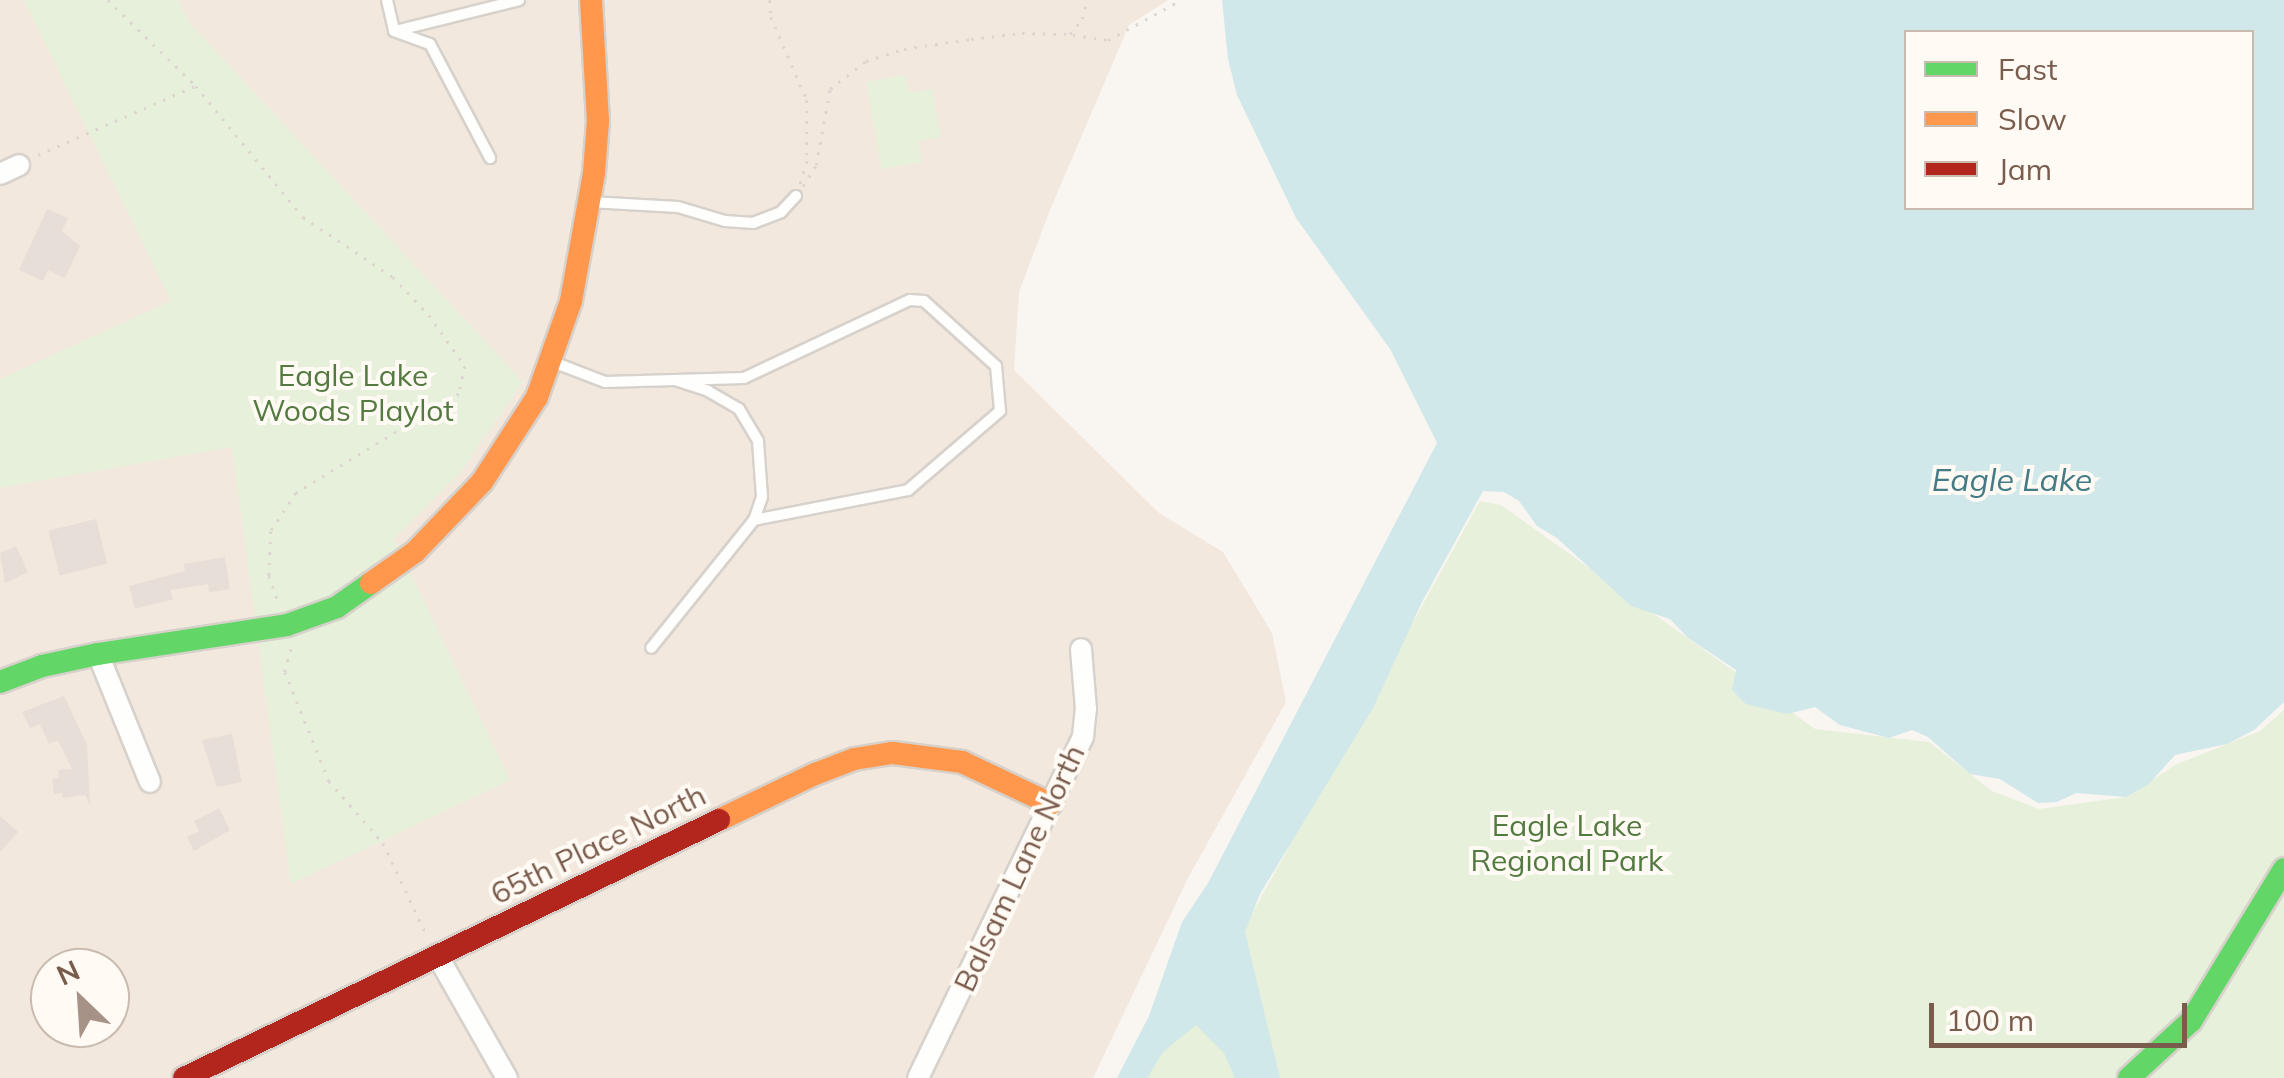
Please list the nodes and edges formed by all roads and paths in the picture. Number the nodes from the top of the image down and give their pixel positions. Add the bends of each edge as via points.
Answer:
1 (108, 0) edge
2 (387, 0) edge
3 (518, 0) edge
4 (590, 0) edge
5 (770, 0) edge
6 (1087, 0) edge
7 (1181, 0) edge
8 (394, 31) junction
9 (1070, 34) junction
10 (196, 86) junction
11 (490, 158) dead end
12 (10, 169) edge
13 (796, 196) junction
14 (589, 202) junction
15 (552, 362) junction
16 (675, 380) junction
17 (754, 520) junction
18 (287, 625) junction
19 (651, 648) dead end
20 (1081, 649) dead end
21 (98, 654) junction
22 (0, 682) edge
23 (150, 782) dead end
24 (1051, 804) junction
25 (2284, 869) edge
26 (437, 955) junction
27 (184, 1078) edge
28 (508, 1078) edge
29 (918, 1078) edge
30 (2129, 1078) edge

1 - 10 path
2 - 8 lane
3 - 8 lane
4 - 14 street via 598,121
5 - 13 path via 807,100 807,161
6 - 9 path
7 - 9 path via 1108,40
8 - 11 lane via 430,44
9 - 13 path via 971,39 866,61 830,89 816,165
10 - 12 path
10 - 18 path via 303,218 393,276 465,366 459,394 296,493 271,531 269,576
13 - 14 lane via 781,212 753,223 678,208
14 - 15 street
15 - 16 lane via 604,382
15 - 18 street via 482,482 415,552 337,607
16 - 17 lane via 739,409 758,442 762,498
16 - 17 lane via 744,378 910,300 924,301 996,366 1000,411 908,490
17 - 19 lane
18 - 21 street
18 - 26 path via 292,642 285,672 329,781 382,843
20 - 24 street, Balsam Lane North via 1082,736
21 - 22 street
21 - 23 street
24 - 26 street, 65th Place North via 962,762 893,753 854,760
24 - 29 street, Balsam Lane North
25 - 30 street via 2191,1020
26 - 27 street, 65th Place North
26 - 28 street

